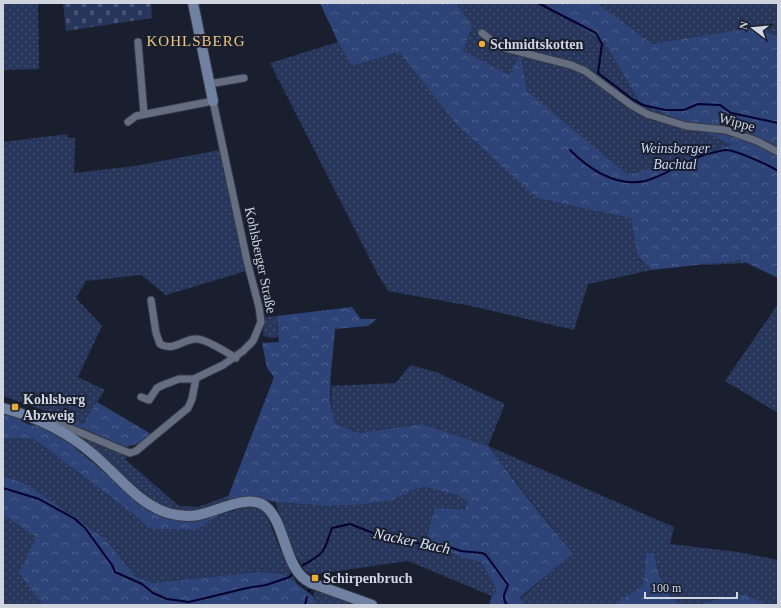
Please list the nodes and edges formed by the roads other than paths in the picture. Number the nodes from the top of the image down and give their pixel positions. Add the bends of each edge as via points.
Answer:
1 (193, 3) edge
2 (482, 33) dead end
3 (138, 42) dead end
4 (244, 78) dead end
5 (209, 84) junction
6 (213, 101) junction
7 (144, 114) junction
8 (128, 122) dead end
9 (778, 152) edge
10 (151, 300) dead end
11 (236, 358) junction
12 (195, 380) junction
13 (141, 397) dead end
14 (3, 408) edge
15 (42, 421) junction
16 (372, 605) edge

1 - 5 main road, Kohlsberger Straße
2 - 9 street, Wippe via 499,46 590,73 641,111 686,126 726,130
3 - 7 street
4 - 5 street
5 - 6 main road, Kohlsberger Straße
6 - 7 street
6 - 11 street, Kohlsberger Straße via 261,316 260,327 253,340
7 - 8 street
10 - 11 street via 156,333 161,345 174,346 197,339 218,347
11 - 12 street, Kohlsberger Straße
12 - 13 street via 179,378 157,388 149,400
12 - 15 street via 188,408 132,452 48,419
14 - 15 main road
15 - 16 main road via 93,454 139,496 165,512 190,516 241,503 254,502 264,505 273,516 288,553 303,578

